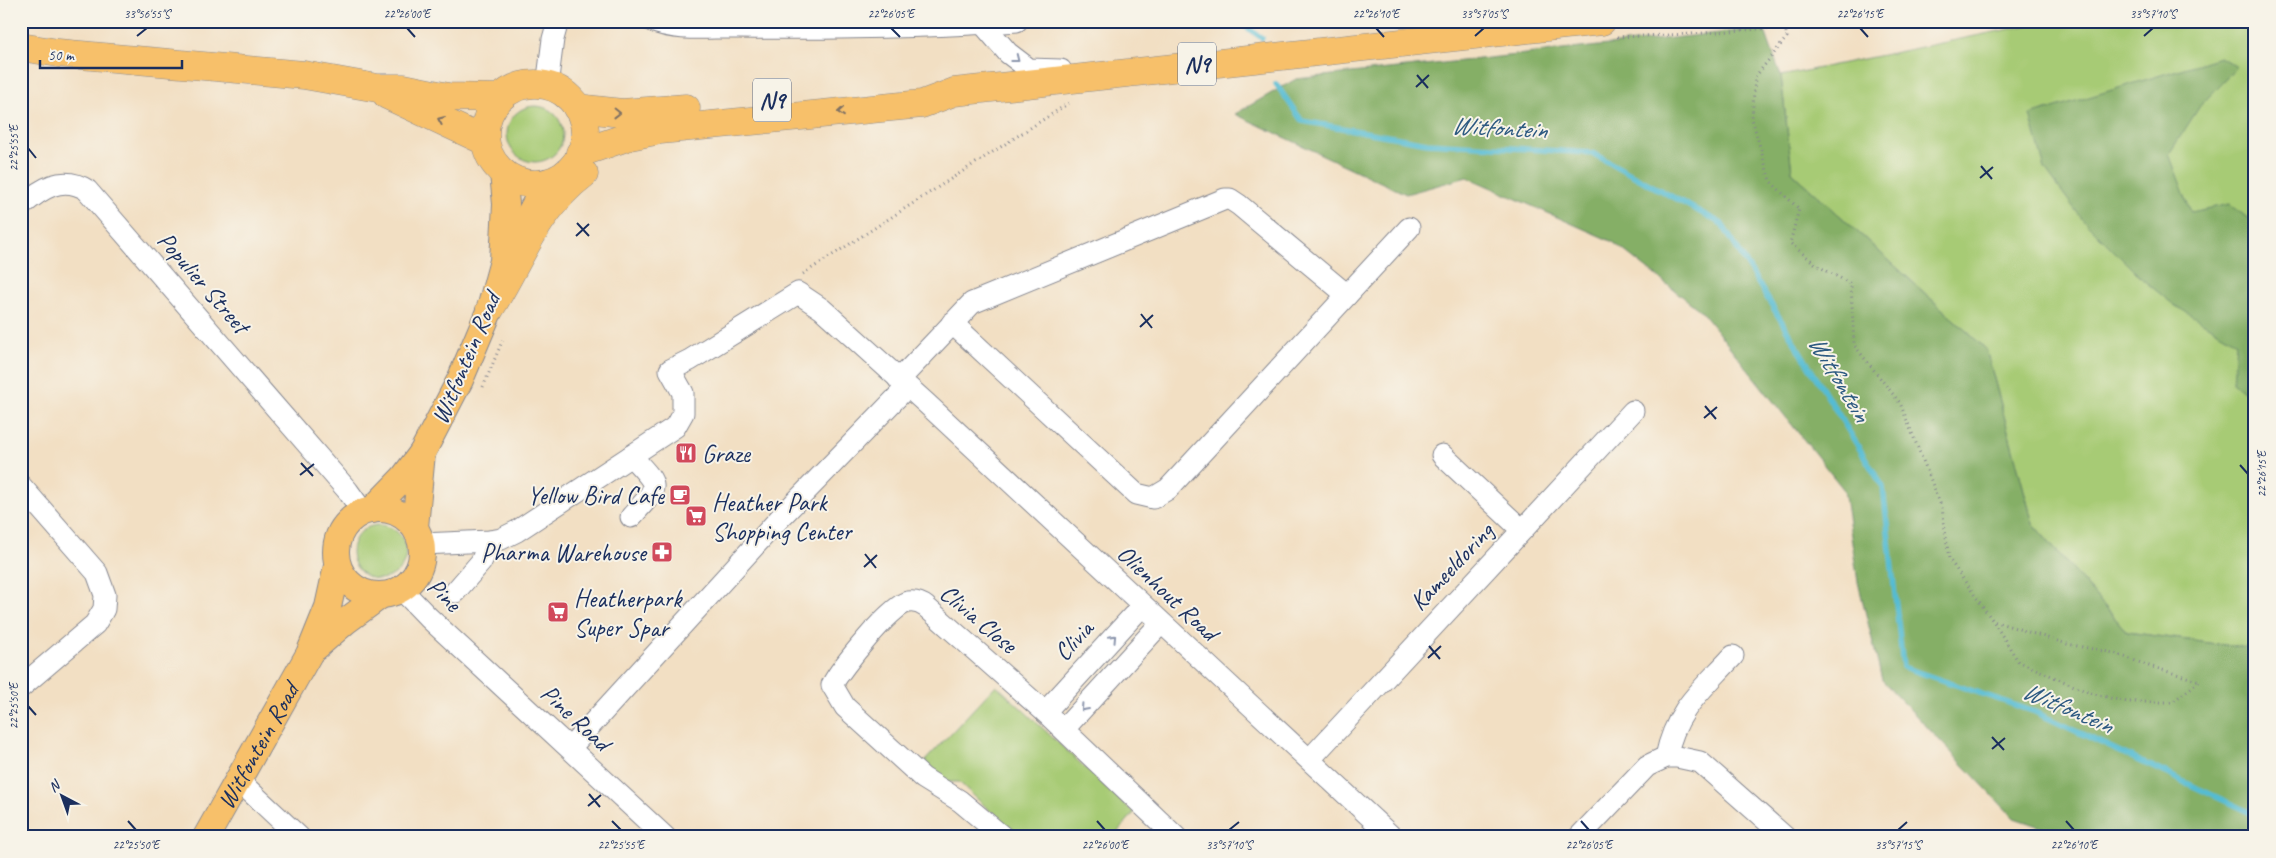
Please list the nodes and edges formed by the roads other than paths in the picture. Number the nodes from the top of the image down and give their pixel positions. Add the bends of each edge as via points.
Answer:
1 (558, 21) edge
2 (1017, 21) edge
3 (654, 22) edge
4 (983, 24) junction
5 (809, 25) edge
6 (1609, 29) edge
7 (21, 47) edge
8 (58, 53) junction
9 (21, 57) edge
10 (1132, 73) junction
11 (547, 86) junction
12 (377, 88) junction
13 (954, 92) junction
14 (500, 98) junction
15 (577, 108) junction
16 (710, 124) junction
17 (485, 141) junction
18 (580, 154) junction
19 (503, 172) junction
20 (547, 182) junction
21 (21, 206) edge
22 (1409, 228) dead end
23 (503, 261) junction
24 (1347, 294) junction
25 (490, 309) junction
26 (952, 323) junction
27 (903, 383) junction
28 (1633, 411) dead end
29 (422, 453) junction
30 (1442, 455) dead end
31 (631, 456) junction
32 (21, 486) edge
33 (367, 511) junction
34 (631, 517) dead end
35 (1522, 530) junction
36 (419, 536) junction
37 (490, 541) junction
38 (337, 566) junction
39 (455, 592) dead end
40 (390, 593) junction
41 (1142, 606) junction
42 (1161, 623) junction
43 (449, 637) joint
44 (310, 654) junction
45 (1733, 656) dead end
46 (21, 687) edge
47 (1045, 712) junction
48 (1064, 729) junction
49 (570, 748) junction
50 (1666, 757) junction
51 (1310, 759) junction
52 (238, 780) junction
53 (206, 837) edge
54 (299, 837) edge
55 (665, 837) edge
56 (1003, 837) edge
57 (1176, 837) edge
58 (1392, 837) edge
59 (1579, 837) edge
60 (1785, 837) edge

1 - 11 street
2 - 4 street
3 - 5 street via 680,27
4 - 5 street
4 -> 10 street via 1008,53 1030,69
6 - 10 highway, N9
7 - 8 highway
8 - 9 highway
8 - 12 highway via 304,74
10 - 13 highway, N9
11 - 14 highway via 521,86
11 - 15 highway via 567,96
12 - 14 highway via 396,87 457,98
17 -> 12 highway via 399,102
15 -> 13 highway, N9 via 633,113 886,89 921,87
13 -> 16 highway, N9 via 922,104
14 - 17 highway via 489,114
15 - 18 highway via 584,125
16 - 18 highway, N9 via 639,133
16 - 25 highway via 633,147 603,161 574,181 550,204 540,219
17 - 19 highway via 493,162
18 - 20 highway, N9 via 567,171
19 - 20 highway via 524,182
19 - 23 main road, Witfontein Road via 506,210
20 - 23 main road, Witfontein Road
21 - 33 street, Populier Street via 38,191 60,182 87,190
22 - 24 street
23 - 25 main road, Witfontein Road
24 - 26 street via 1234,201 1225,199 978,300
24 - 26 street via 1168,489 1153,498 1136,494
25 - 29 main road, Witfontein Road via 460,380
26 - 27 street
27 - 31 street, Olienhout Road via 822,308 798,293 670,370 683,393 684,413 675,426
27 - 41 street, Olienhout Road
27 - 49 street
28 - 35 street, Kameeldoring
29 - 33 main road, Witfontein Road via 404,476
29 - 36 main road, Witfontein Road
30 - 35 street
31 - 34 street via 654,486 653,492
31 - 37 street via 518,531
32 - 46 street via 97,573 105,595 104,609 95,624
33 - 36 main road via 388,509 397,512
33 - 38 main road via 347,523 340,534 336,546
35 - 51 street, Kameeldoring
36 - 37 street
36 - 40 main road via 422,559 417,573
37 - 39 street via 481,562
38 - 40 main road via 350,584 364,592
38 - 44 main road, Witfontein Road via 328,607
40 - 43 street, Pine via 413,603
40 - 44 main road, Witfontein Road via 346,620
41 - 42 street, Olienhout Road
47 -> 41 street, Clivia
42 -> 48 street
42 - 51 street, Olienhout Road
43 - 49 street, Pine Road
44 - 52 main road, Witfontein Road
45 - 50 street via 1679,717
47 - 48 street, Clivia Close
47 - 56 street, Clivia Close via 926,607 915,602 896,609 852,655 832,685 845,707 923,778 960,800
48 - 57 street, Clivia Close
49 - 55 street, Pine Road
50 - 59 street via 1642,771
50 - 60 street via 1700,762
51 - 58 street, Olienhout Road
52 - 53 main road, Witfontein Road
52 - 54 street

